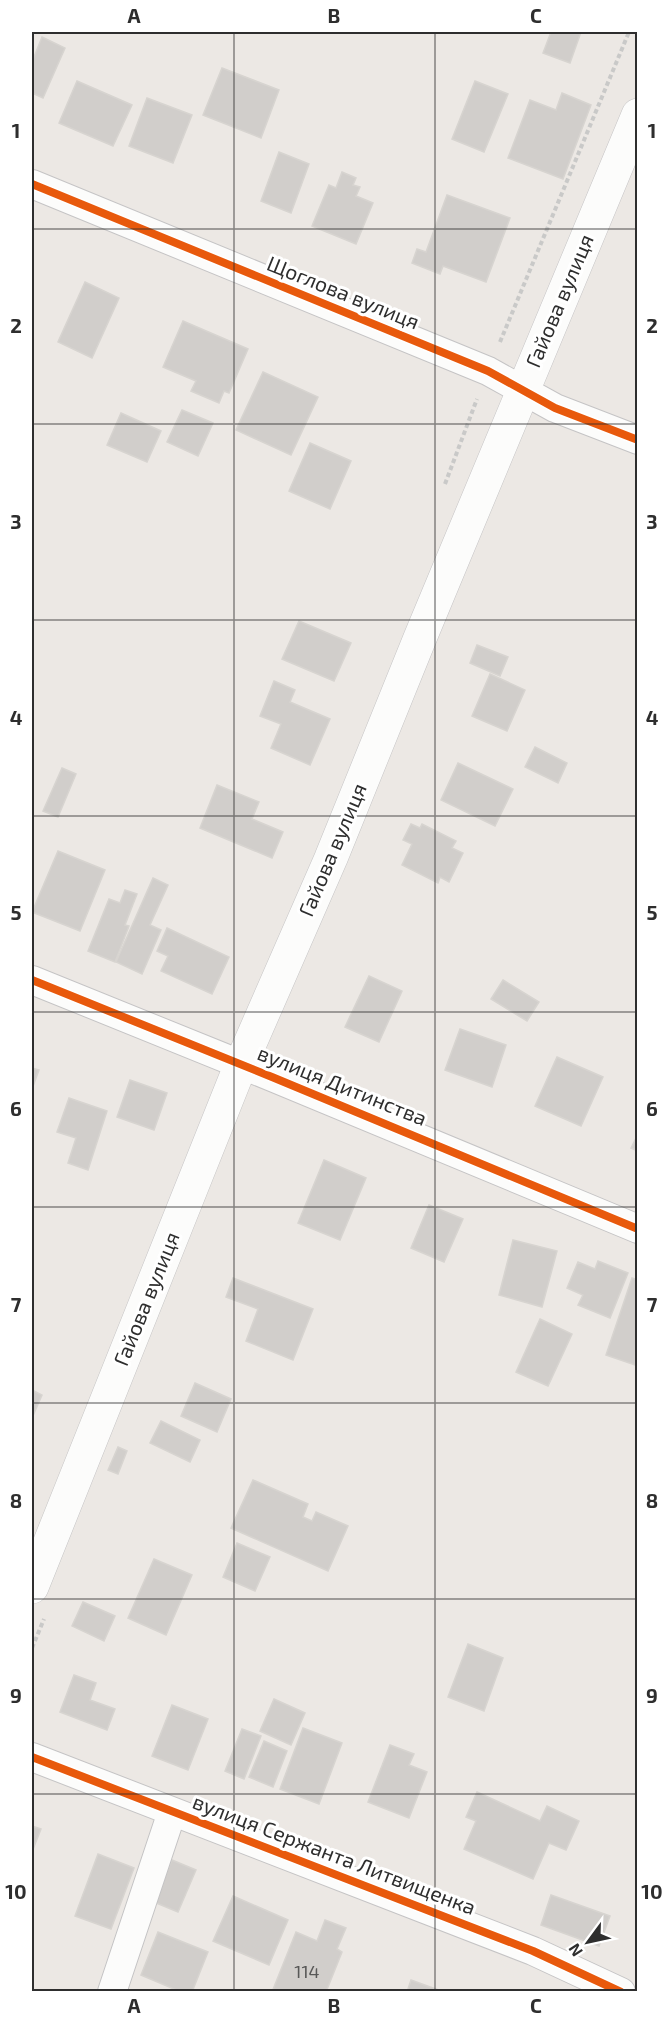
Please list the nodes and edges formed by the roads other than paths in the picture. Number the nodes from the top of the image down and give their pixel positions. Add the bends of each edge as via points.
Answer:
1 (638, 115) edge
2 (32, 184) edge
3 (522, 392) junction
4 (638, 440) edge
5 (32, 980) edge
6 (241, 1064) junction
7 (638, 1229) edge
8 (32, 1587) edge
9 (32, 1756) edge
10 (172, 1812) junction
11 (112, 1992) edge
12 (621, 1992) edge

1 - 3 main road, Гайова вулиця
2 - 3 street, Щоглова вулиця via 488,371
3 - 4 street, Щоглова вулиця
3 - 6 main road, Гайова вулиця via 331,858
5 - 6 street, вулиця Дитинства
6 - 7 street, вулиця Дитинства
6 - 8 main road, Гайова вулиця
9 - 10 street, вулиця Сержанта Литвищенка
10 - 11 street
10 - 12 street, вулиця Сержанта Литвищенка via 533,1951

